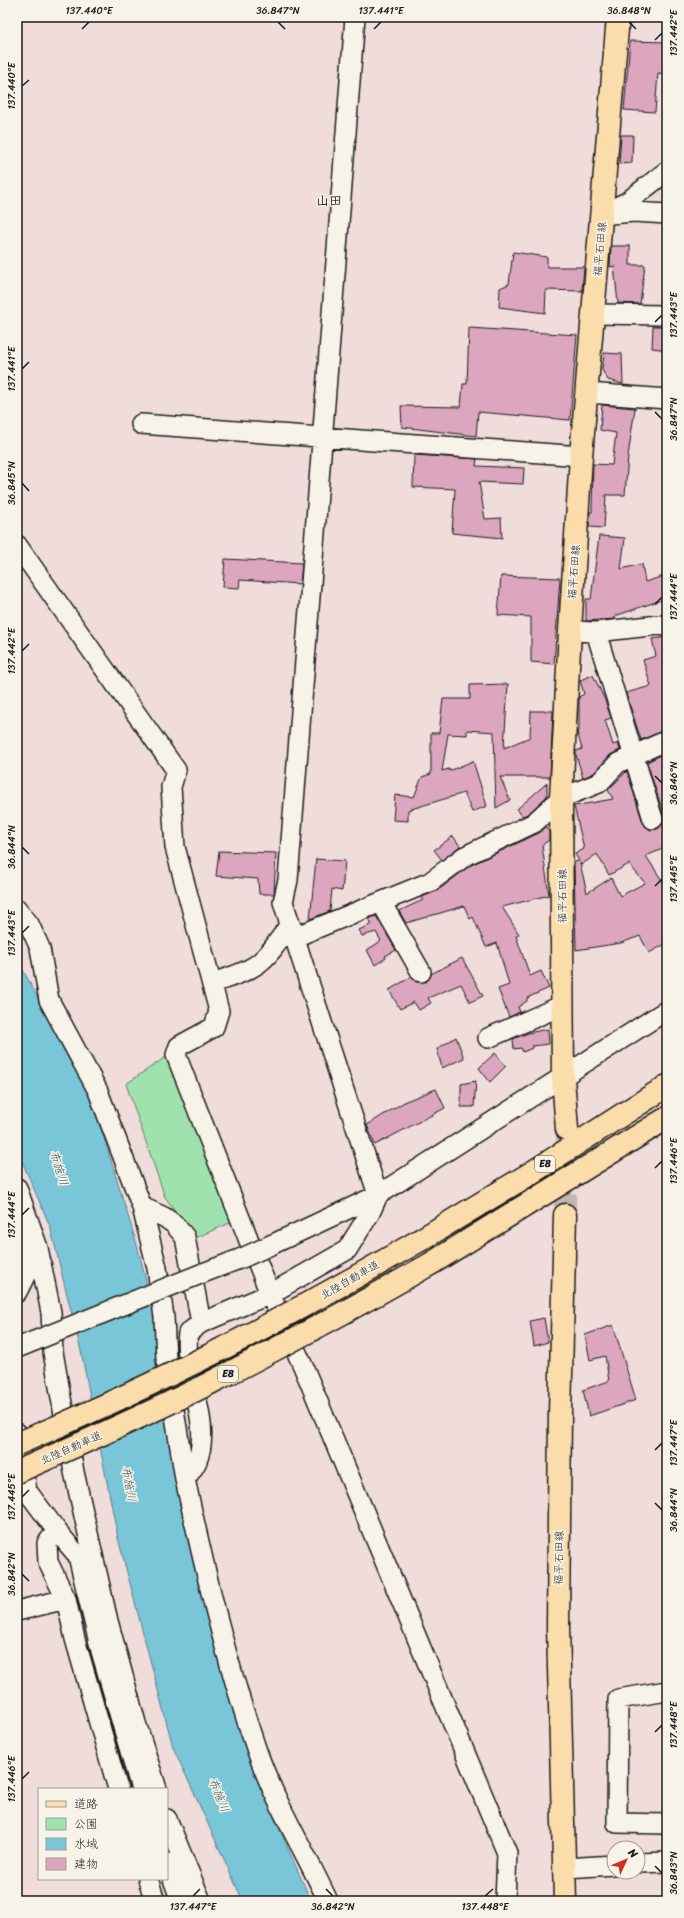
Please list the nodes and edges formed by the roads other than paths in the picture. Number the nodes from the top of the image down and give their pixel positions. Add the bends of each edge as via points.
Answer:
1 (355, 17) edge
2 (618, 17) edge
3 (667, 171) edge
4 (602, 214) junction
5 (667, 214) edge
6 (594, 314) junction
7 (667, 315) edge
8 (588, 393) junction
9 (667, 399) edge
10 (141, 424) dead end
11 (323, 437) junction
12 (581, 456) junction
13 (17, 545) edge
14 (667, 626) edge
15 (570, 631) junction
16 (596, 632) junction
17 (667, 740) edge
18 (633, 756) junction
19 (561, 798) junction
20 (653, 819) dead end
21 (381, 902) junction
22 (17, 909) edge
23 (292, 930) junction
24 (421, 972) dead end
25 (212, 983) junction
26 (563, 1005) junction
27 (667, 1010) edge
28 (488, 1038) dead end
29 (563, 1078) junction
30 (667, 1086) edge
31 (667, 1118) edge
32 (567, 1129) tunnel mouth
33 (17, 1188) edge
34 (378, 1195) junction
35 (142, 1208) junction
36 (565, 1215) tunnel mouth
37 (17, 1222) edge
38 (17, 1292) edge
39 (270, 1294) junction
40 (201, 1324) junction
41 (17, 1348) edge
42 (17, 1433) edge
43 (17, 1444) edge
44 (17, 1472) edge
45 (185, 1480) junction
46 (57, 1532) junction
47 (66, 1599) junction
48 (17, 1611) edge
49 (667, 1691) edge
50 (118, 1788) edge
51 (141, 1788) edge
52 (157, 1788) edge
53 (168, 1820) edge
54 (667, 1824) edge
55 (667, 1862) edge
56 (646, 1863) edge
57 (606, 1865) edge
58 (168, 1866) edge
59 (565, 1868) junction
60 (148, 1880) edge
61 (155, 1901) edge
62 (181, 1901) edge
63 (201, 1901) edge
64 (328, 1901) edge
65 (505, 1901) edge
66 (565, 1901) edge

1 - 11 street
2 - 4 main road, 福平石田線
3 - 4 street via 627,202
4 - 5 street
4 - 6 main road, 福平石田線
6 - 7 street
6 - 8 main road, 福平石田線
8 - 9 street
8 - 12 main road, 福平石田線
10 - 11 street
11 - 12 street
11 - 23 street via 288,880 283,902
12 - 15 main road, 福平石田線
13 - 25 street via 176,770 171,787 175,847
14 - 16 street
15 - 16 street
15 - 19 main road, 福平石田線
16 - 18 street
17 - 18 street
18 - 19 street via 618,763 599,783
18 - 20 street
19 - 21 street via 534,823 465,856 430,882
19 - 26 main road, 福平石田線
21 - 23 street
21 - 24 street
22 - 35 street via 29,924 40,948 49,1000 98,1091
23 - 25 street via 257,965 238,975
23 - 34 street
25 - 39 street via 219,1011 214,1027 179,1046 176,1055
26 - 28 street
26 - 29 main road, 福平石田線
27 - 29 street
29 - 32 main road, 福平石田線
29 - 34 street
30 - 43 main road, 北陸自動車道 / E8, bridge via 528,1175 315,1300 102,1407
31 - 44 main road, 北陸自動車道 / E8, bridge via 432,1263 327,1323 210,1384
33 - 52 street via 38,1248 51,1312 53,1352 74,1472 104,1606
34 - 39 street via 347,1250
34 - 41 street, bridge via 242,1258
35 - 40 street via 164,1217 185,1237
35 - 45 street via 158,1268 166,1358
36 - 59 main road, 福平石田線 via 558,1627
37 - 38 street via 28,1270
39 - 40 street
39 - 65 street via 303,1366 507,1853
40 - 45 street via 188,1333 186,1344 199,1410 201,1439 197,1461
42 - 46 street via 27,1492
45 - 64 street via 218,1624 257,1752 281,1808
46 - 47 street via 47,1543 48,1562
46 - 51 street via 78,1556 101,1651
47 - 48 street
47 - 50 street
49 - 54 street via 618,1699 617,1792 617,1823
53 - 63 street
55 - 56 street
57 - 59 street
58 - 62 street
59 - 66 main road, 福平石田線
60 - 61 street

